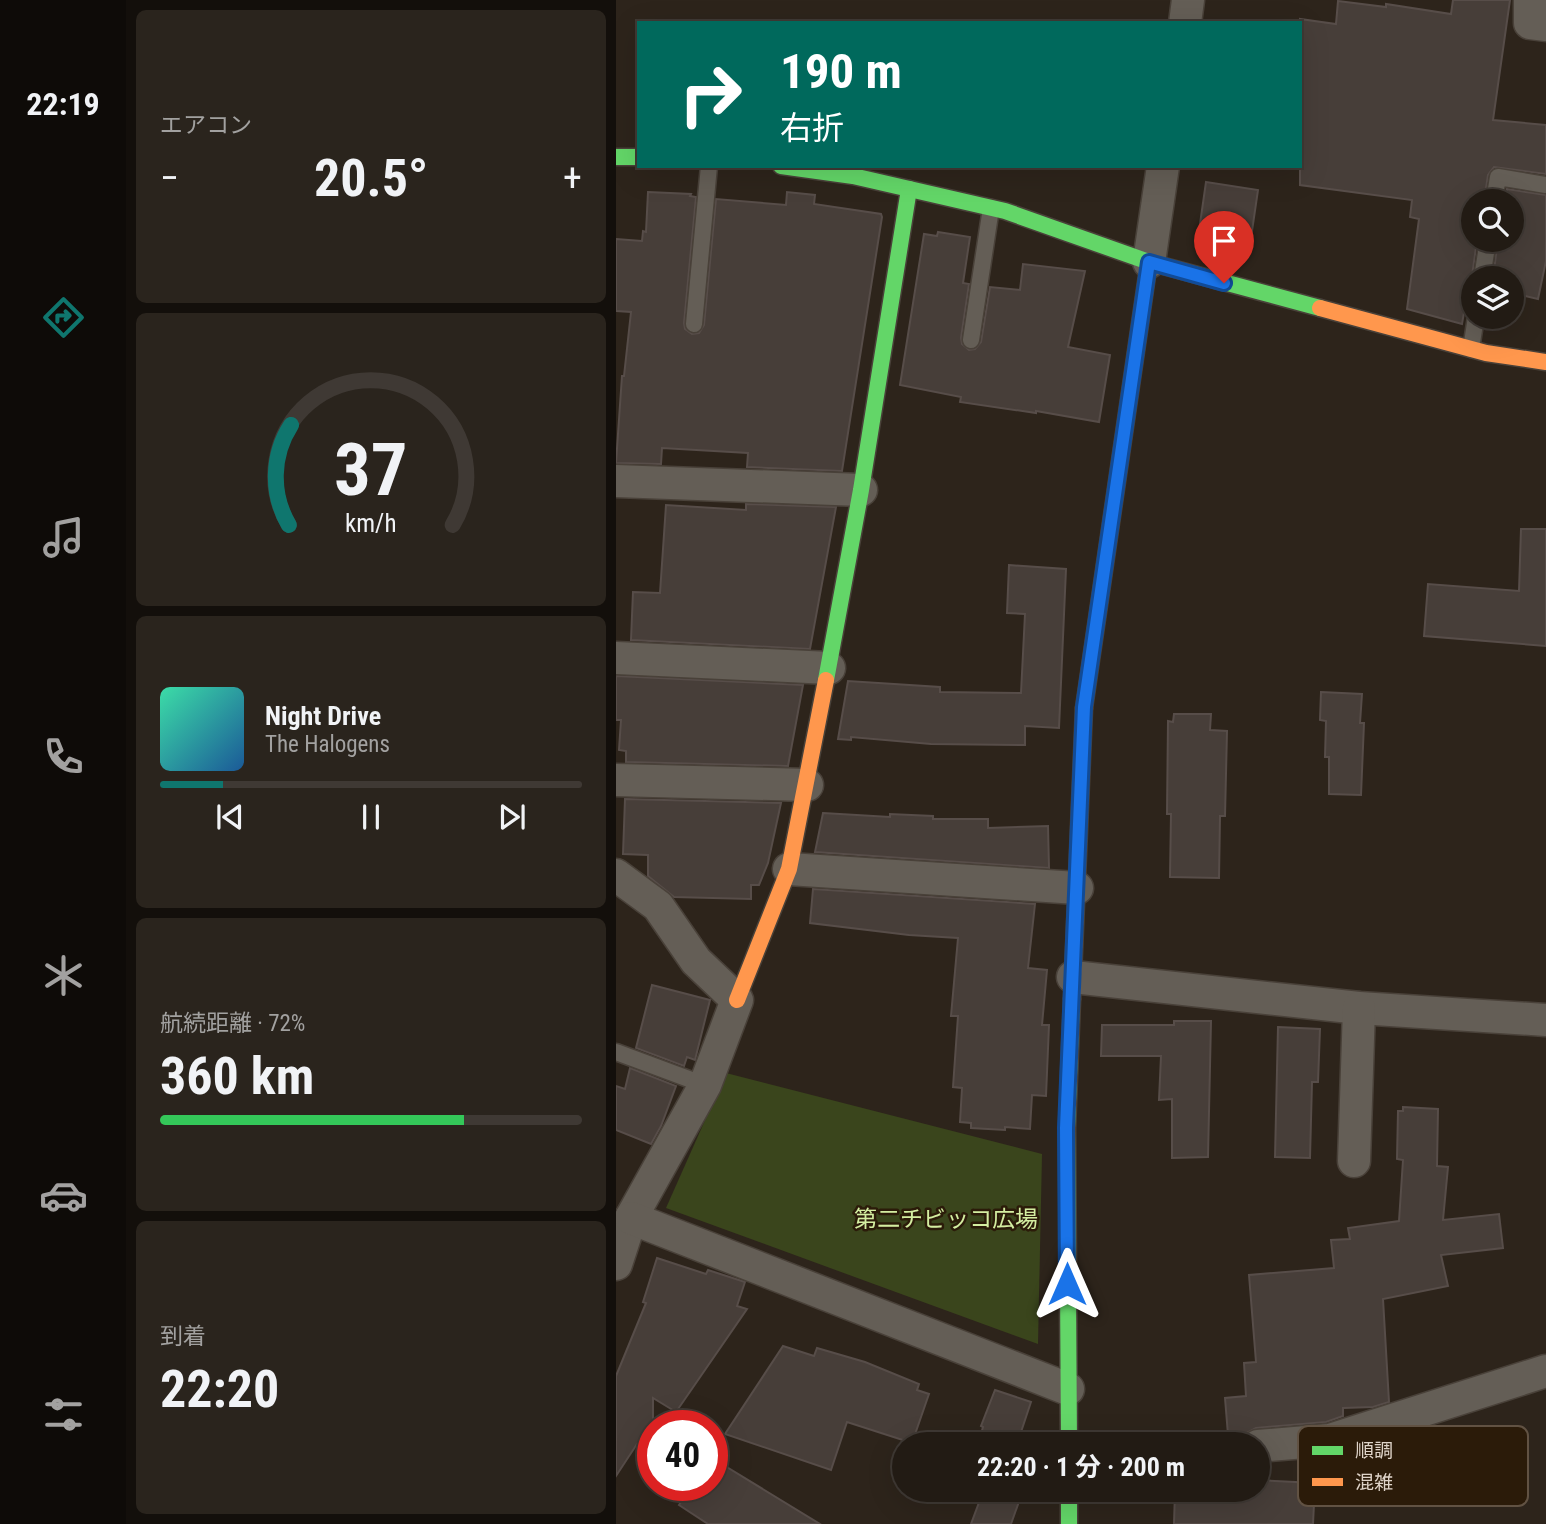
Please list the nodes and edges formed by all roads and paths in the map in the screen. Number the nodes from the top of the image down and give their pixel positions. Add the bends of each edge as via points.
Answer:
1 (1188, 0) edge
2 (1530, 0) edge
3 (1185, 21) edge
4 (1546, 25) edge
5 (616, 157) edge
6 (637, 157) edge
7 (709, 168) edge
8 (795, 168) edge
9 (1163, 168) edge
10 (1546, 185) edge
11 (909, 189) junction
12 (1496, 189) edge
13 (991, 208) junction
14 (1149, 262) junction
15 (694, 324) dead end
16 (1474, 329) edge
17 (971, 340) dead end
18 (1471, 349) junction
19 (1546, 362) edge
20 (616, 481) edge
21 (861, 490) junction
22 (616, 658) edge
23 (829, 668) junction
24 (616, 780) edge
25 (807, 785) junction
26 (789, 869) junction
27 (616, 875) edge
28 (1077, 888) junction
29 (1073, 977) junction
30 (737, 1000) junction
31 (1359, 1008) junction
32 (1546, 1020) edge
33 (616, 1052) edge
34 (705, 1085) junction
35 (1354, 1161) dead end
36 (631, 1218) junction
37 (616, 1264) edge
38 (1546, 1371) edge
39 (1068, 1389) junction
40 (1374, 1426) edge
41 (1069, 1432) edge
42 (1298, 1443) edge
43 (1270, 1445) edge
44 (1069, 1502) edge
45 (1069, 1524) edge

1 - 3 street
2 - 4 street via 1530,23
5 - 6 street
7 - 15 lane
8 - 11 street
9 - 14 street
10 - 12 lane via 1497,177
11 - 13 street
11 - 21 street
13 - 14 street
13 - 17 lane
14 - 18 street
14 - 28 street via 1084,707
16 - 18 lane
18 - 19 street
20 - 21 street
21 - 23 street
22 - 23 street
23 - 25 street
24 - 25 street
25 - 26 street
26 - 28 street
26 - 30 street
27 - 30 street via 658,906 696,961
28 - 29 street
29 - 31 street
29 - 39 street via 1066,1128
30 - 34 street
31 - 32 street
31 - 35 street
33 - 34 lane
34 - 36 street
36 - 37 street
36 - 39 street
38 - 40 street
39 - 41 street
42 - 43 street
44 - 45 street

